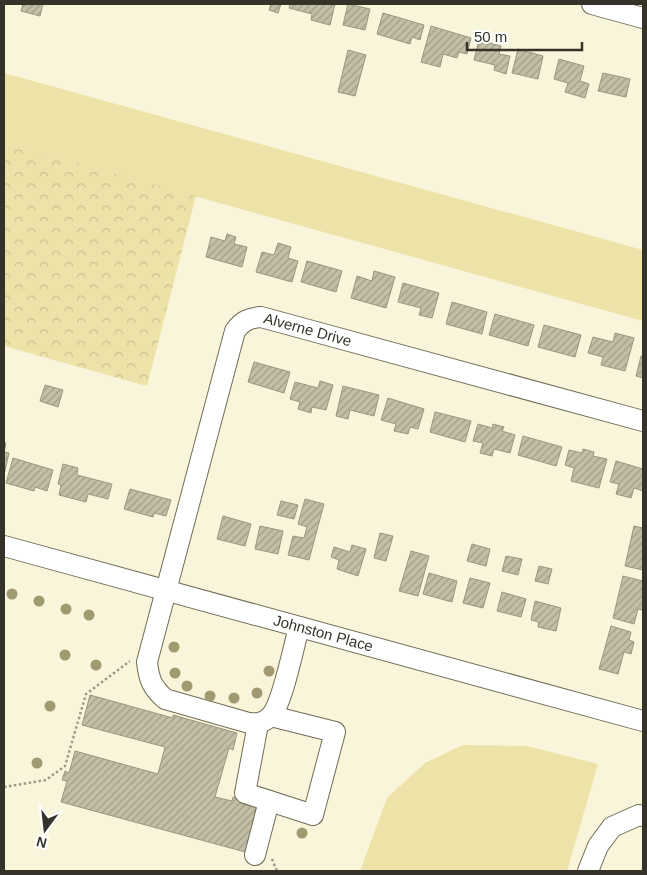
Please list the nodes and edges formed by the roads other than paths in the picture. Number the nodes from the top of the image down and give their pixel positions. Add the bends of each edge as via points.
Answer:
1 (592, 4) edge
2 (643, 18) edge
3 (643, 421) edge
4 (4, 546) edge
5 (167, 591) junction
6 (299, 627) junction
7 (265, 720) junction
8 (643, 721) edge
9 (269, 801) junction
10 (643, 816) edge
11 (255, 854) dead end
12 (588, 871) edge

1 - 2 street
3 - 5 street, Alverne Drive via 261,317 251,318 241,322 235,331
4 - 5 street, Johnston Place
5 - 6 street, Johnston Place
5 - 7 street via 147,662 154,689 165,699 248,723
6 - 7 street via 278,703
6 - 8 street, Johnston Place
7 - 9 street via 245,793
7 - 9 street via 335,732 313,815
9 - 11 street
10 - 12 street via 612,826 598,846

